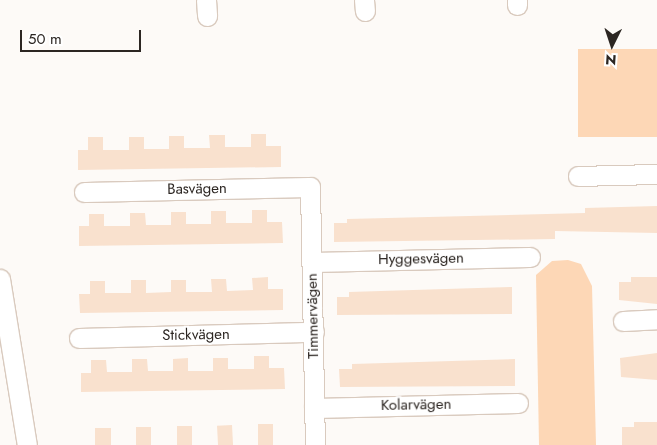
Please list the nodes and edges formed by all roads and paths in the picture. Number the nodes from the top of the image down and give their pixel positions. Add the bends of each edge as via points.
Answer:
1 (657, 174) edge
2 (578, 176) dead end
3 (310, 187) joint
4 (84, 192) dead end
5 (530, 257) dead end
6 (312, 262) junction
7 (0, 279) edge
8 (3, 313) edge
9 (657, 319) edge
10 (623, 320) dead end
11 (314, 332) junction
12 (79, 338) dead end
13 (518, 403) dead end
14 (314, 408) junction
15 (27, 445) edge
16 (315, 445) edge

1 - 2 street
3 - 4 street, Basvägen
3 - 6 street, Timmervägen
5 - 6 street, Hyggesvägen
6 - 11 street, Timmervägen
7 - 8 street
8 - 15 street
9 - 10 street
11 - 12 street, Stickvägen
11 - 14 street, Timmervägen
13 - 14 street, Kolarvägen
14 - 16 street, Timmervägen

